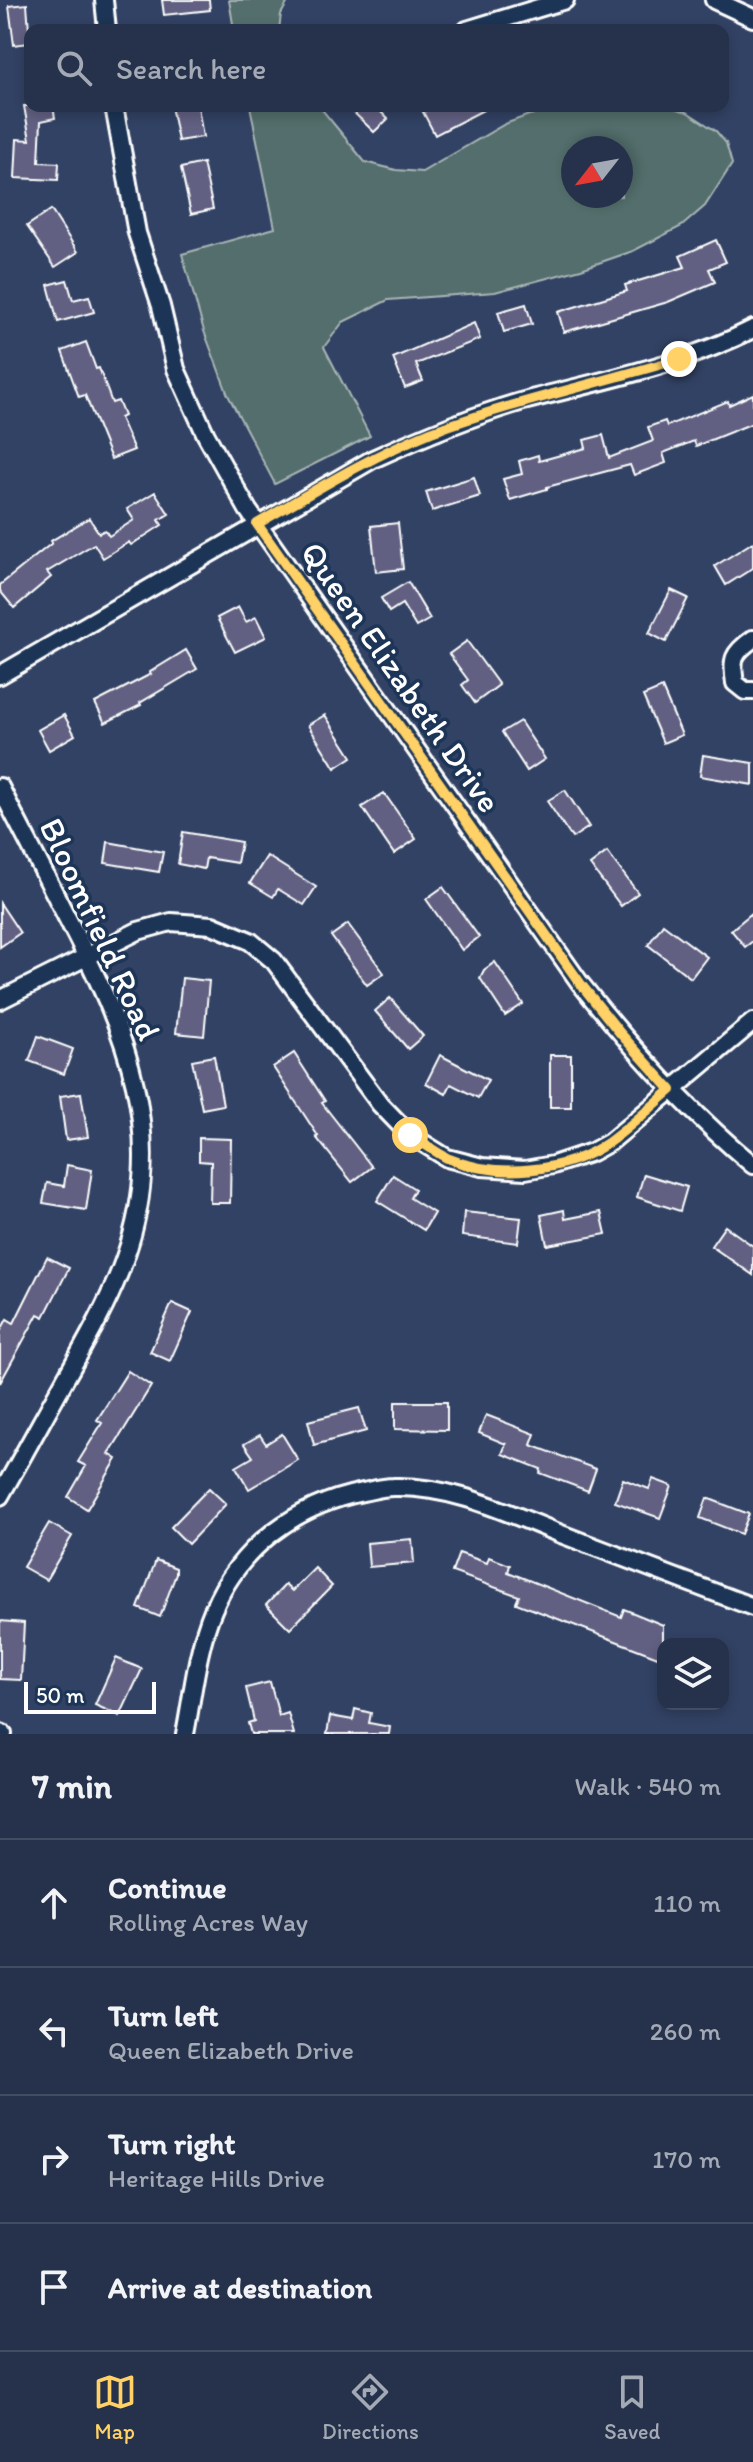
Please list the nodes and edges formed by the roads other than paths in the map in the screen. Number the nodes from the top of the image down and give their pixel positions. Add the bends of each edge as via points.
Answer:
1 (104, 0) edge
2 (565, 0) edge
3 (714, 0) edge
4 (753, 18) edge
5 (106, 24) edge
6 (487, 24) edge
7 (115, 112) edge
8 (753, 329) edge
9 (257, 524) junction
10 (753, 639) edge
11 (0, 675) edge
12 (753, 691) edge
13 (0, 787) edge
14 (87, 955) junction
15 (0, 1000) edge
16 (753, 1022) edge
17 (671, 1090) junction
18 (753, 1165) edge
19 (0, 1496) edge
20 (753, 1607) edge
21 (185, 1734) edge

1 - 5 street
2 - 6 street
3 - 4 street
7 - 9 street, Queen Elizabeth Drive via 137,233 176,369
8 - 9 street via 679,359 430,433
9 - 11 street
9 - 17 street, Queen Elizabeth Drive via 580,983
10 - 12 street via 736,652 732,666 735,683
13 - 14 street, Bloomfield Road
14 - 15 street
14 - 17 street via 171,922 212,925 250,941 274,961 380,1104 410,1135 447,1158 482,1167 525,1170 592,1152
14 - 19 street, Bloomfield Road via 115,1014 131,1065 143,1137 141,1192 120,1270 96,1324
16 - 17 street
17 - 18 street, Queen Elizabeth Drive
20 - 21 street via 480,1503 432,1490 392,1487 337,1497 308,1508 272,1533 226,1584 204,1639

